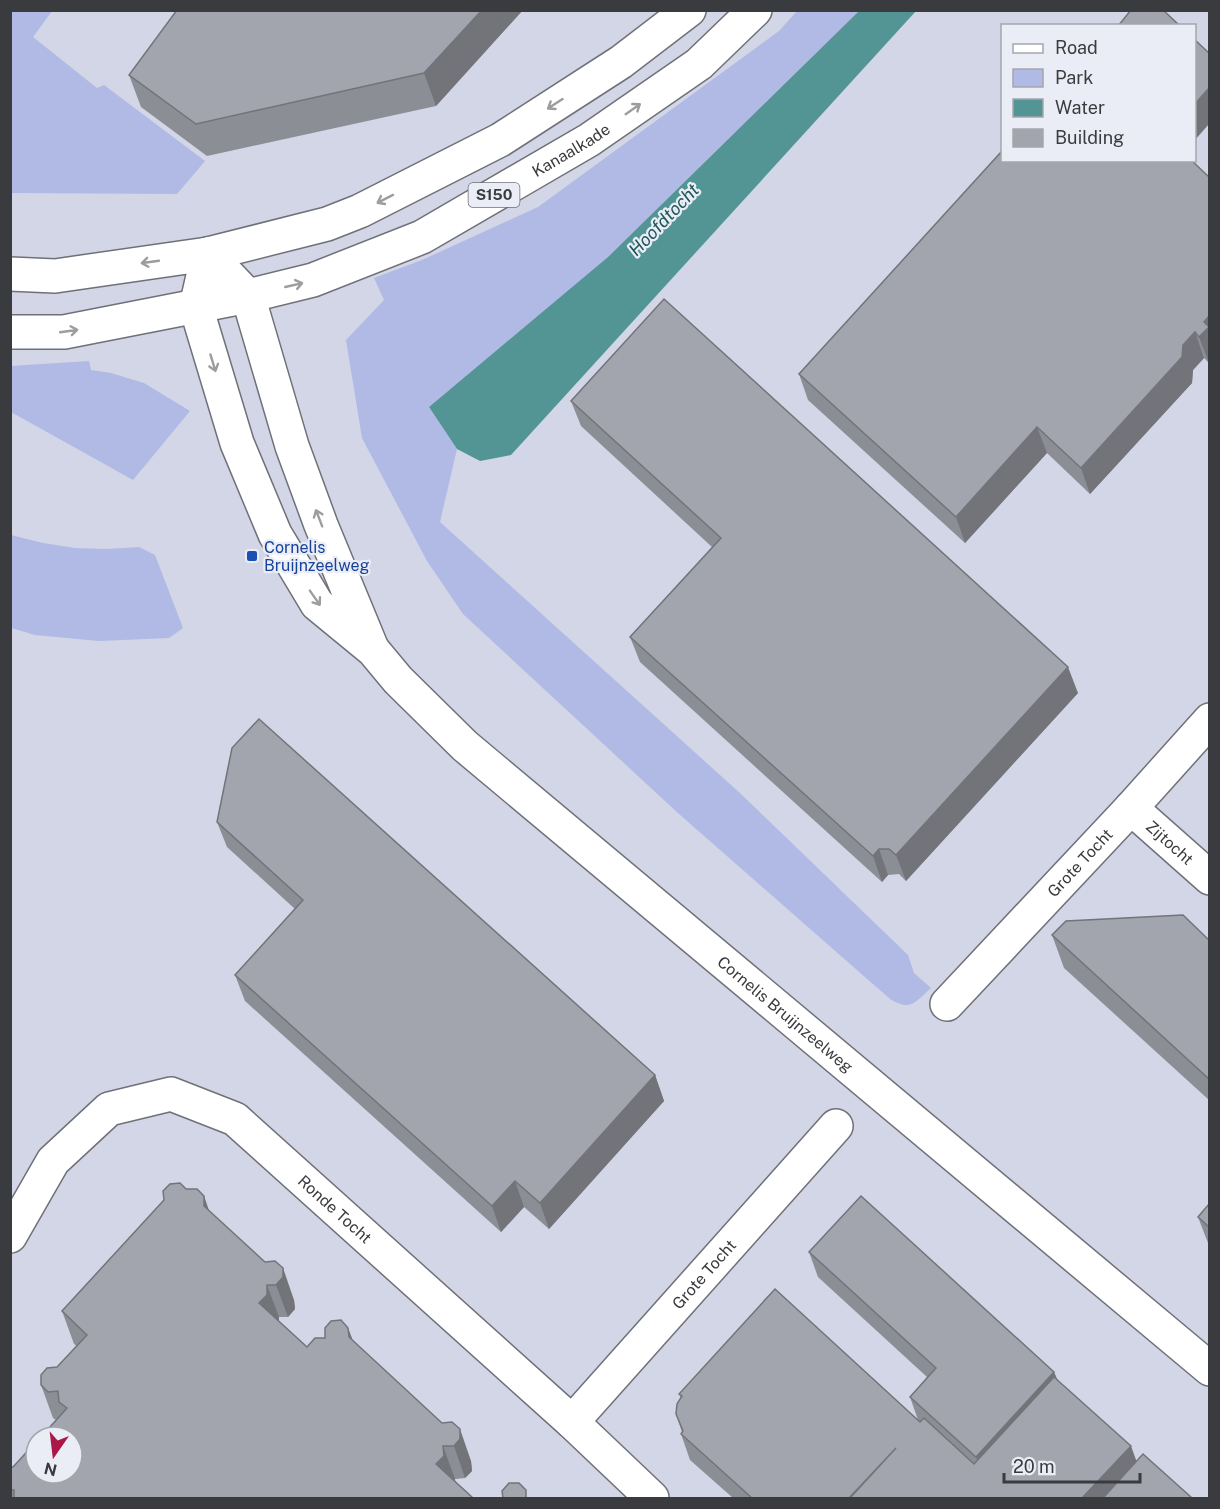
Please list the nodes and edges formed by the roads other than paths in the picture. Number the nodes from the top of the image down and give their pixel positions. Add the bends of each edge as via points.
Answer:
1 (689, 10) edge
2 (755, 10) edge
3 (208, 254) junction
4 (10, 274) edge
5 (248, 296) junction
6 (196, 307) junction
7 (10, 332) edge
8 (373, 650) junction
9 (1209, 720) edge
10 (1131, 808) junction
11 (1209, 878) edge
12 (947, 1004) dead end
13 (836, 1126) dead end
14 (10, 1236) edge
15 (1209, 1370) edge
16 (572, 1422) junction
17 (652, 1498) edge

1 -> 3 main road, S150 via 621,62 500,140 370,206 327,224
5 -> 2 main road, Kanaalkade / S150 via 313,280 422,237 589,140 699,63
3 -> 4 main road, S150 via 55,276
3 - 5 main road, Cornelis Bruijnzeelweg
3 - 6 main road, Cornelis Bruijnzeelweg
5 - 6 main road, Kanaalkade / S150
8 -> 5 main road, Cornelis Bruijnzeelweg via 292,446
7 -> 6 main road, S150 via 64,332
6 -> 8 main road, Cornelis Bruijnzeelweg via 237,443 275,534 317,604
8 - 15 main road, Cornelis Bruijnzeelweg via 465,746
9 - 10 main road, Grote Tocht
10 - 11 main road, Zijtocht
10 - 12 main road, Grote Tocht
13 - 16 main road, Grote Tocht
14 - 16 main road, Ronde Tocht via 53,1161 109,1109 171,1094 235,1119
16 - 17 main road, Ronde Tocht

